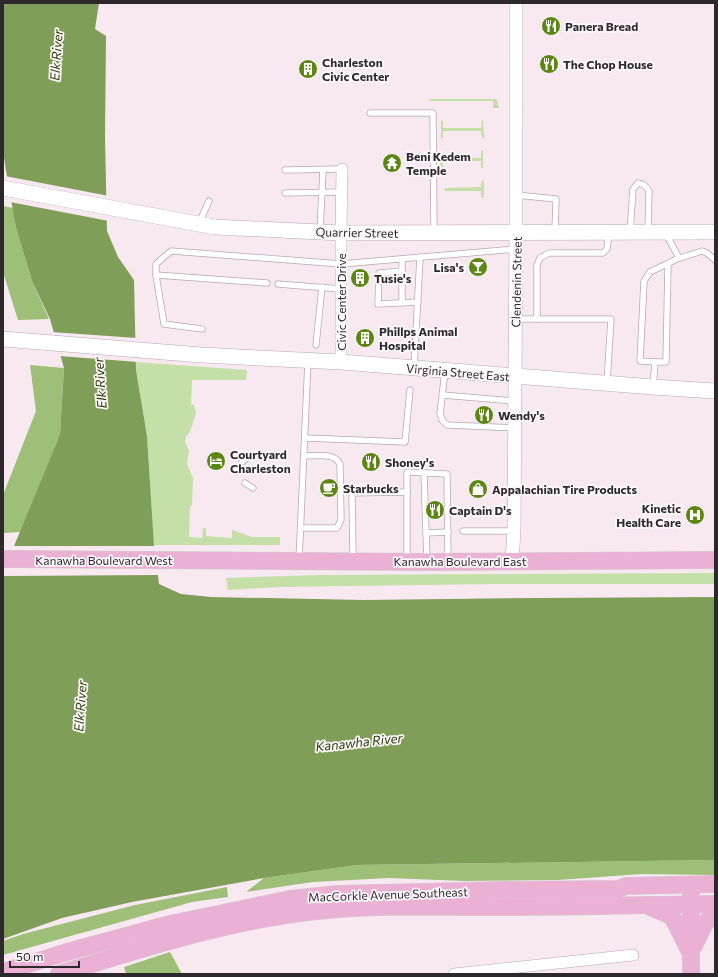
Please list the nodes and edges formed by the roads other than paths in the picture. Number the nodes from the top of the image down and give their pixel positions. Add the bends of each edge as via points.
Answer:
1 (516, 3) edge
2 (370, 113) dead end
3 (342, 169) joint
4 (285, 170) dead end
5 (323, 170) junction
6 (3, 188) edge
7 (322, 192) junction
8 (342, 192) junction
9 (285, 193) dead end
10 (516, 195) junction
11 (210, 201) dead end
12 (202, 218) junction
13 (320, 232) junction
14 (434, 232) junction
15 (516, 232) junction
16 (555, 232) junction
17 (609, 232) junction
18 (630, 232) junction
19 (648, 232) junction
20 (666, 232) junction
21 (715, 232) edge
22 (341, 233) junction
23 (516, 249) junction
24 (420, 257) junction
25 (679, 258) junction
26 (402, 259) junction
27 (715, 260) edge
28 (341, 264) junction
29 (668, 264) junction
30 (402, 271) junction
31 (156, 275) junction
32 (267, 283) dead end
33 (278, 284) dead end
34 (322, 287) junction
35 (341, 289) junction
36 (418, 302) junction
37 (402, 303) junction
38 (515, 319) junction
39 (537, 319) junction
40 (202, 329) dead end
41 (3, 339) edge
42 (316, 345) dead end
43 (308, 361) junction
44 (341, 362) junction
45 (655, 362) junction
46 (414, 368) junction
47 (445, 370) junction
48 (514, 376) junction
49 (607, 384) junction
50 (653, 387) junction
51 (410, 390) dead end
52 (715, 391) edge
53 (443, 396) junction
54 (514, 401) junction
55 (514, 428) junction
56 (305, 438) junction
57 (250, 455) dead end
58 (304, 456) junction
59 (242, 462) dead end
60 (424, 473) junction
61 (245, 483) dead end
62 (253, 488) dead end
63 (407, 492) junction
64 (301, 528) junction
65 (463, 531) dead end
66 (514, 531) junction
67 (448, 532) junction
68 (426, 533) junction
69 (3, 559) edge
70 (204, 560) joint
71 (715, 560) edge
72 (299, 561) junction
73 (407, 561) junction
74 (512, 561) junction
75 (353, 562) junction
76 (427, 562) junction
77 (448, 562) junction
78 (715, 884) edge
79 (618, 889) junction
80 (715, 890) edge
81 (691, 897) junction
82 (715, 904) edge
83 (642, 905) junction
84 (715, 914) edge
85 (67, 952) junction
86 (124, 954) junction
87 (633, 954) dead end
88 (691, 954) junction
89 (547, 969) edge
90 (3, 972) edge
91 (70, 972) edge
92 (99, 974) edge
93 (454, 974) edge
94 (691, 974) edge

1 - 10 street, Clendenin Street
2 - 14 lane via 433,113
3 - 5 lane
3 - 8 street, Civic Center Drive
4 - 5 lane
5 - 7 lane
6 - 12 main road, Quarrier Street
7 - 8 lane
7 - 9 lane
7 - 13 lane
8 - 22 street, Civic Center Drive
10 - 15 street, Clendenin Street
10 - 16 lane via 556,199
11 - 12 lane
12 - 13 main road, Quarrier Street via 215,227
13 - 22 main road, Quarrier Street
14 - 15 main road, Quarrier Street
14 - 22 main road, Quarrier Street
15 - 16 main road, Quarrier Street
15 - 23 street, Clendenin Street
16 - 17 main road, Quarrier Street
17 - 18 main road, Quarrier Street
17 - 39 lane via 607,249 603,253 549,253 540,258 536,265
18 - 19 main road, Quarrier Street
18 - 19 lane via 632,189 638,184 643,184 649,191
19 - 20 main road, Quarrier Street
20 - 21 main road, Quarrier Street
20 - 25 lane
22 - 28 street, Civic Center Drive
23 - 24 lane
23 - 38 street, Clendenin Street
24 - 26 lane
24 - 36 lane
25 - 27 lane via 702,251
25 - 29 lane
26 - 28 lane
26 - 30 lane
28 - 31 lane via 171,251 156,264
28 - 35 street, Civic Center Drive
29 - 45 lane via 666,362
29 - 45 lane via 650,272 644,281 640,361
30 - 37 lane
30 - 37 lane via 379,273 378,304
31 - 32 lane
31 - 40 lane via 164,324
33 - 34 lane
34 - 35 lane
34 - 42 lane
35 - 44 street, Civic Center Drive
36 - 37 lane
36 - 46 lane
38 - 39 lane
38 - 48 street, Clendenin Street
39 - 49 lane via 610,318
41 - 43 main road, Virginia Street East
43 - 44 main road, Virginia Street East
43 - 56 lane
44 - 46 main road, Virginia Street East
45 - 50 lane
46 - 47 main road, Virginia Street East
47 - 48 main road, Virginia Street East
47 - 53 lane
48 - 49 main road, Virginia Street East
48 - 54 street, Clendenin Street
49 - 50 main road, Virginia Street East
50 - 52 main road, Virginia Street East
51 - 56 lane via 405,442
53 - 54 lane
53 - 55 lane via 440,414 447,425
54 - 55 street, Clendenin Street
55 - 66 street, Clendenin Street
56 - 58 lane
57 - 59 lane
58 - 64 lane
58 - 64 lane via 332,456 338,460 341,520 337,528
60 - 63 lane via 407,472
60 - 67 lane via 447,474
60 - 68 lane
61 - 62 lane
63 - 73 lane
63 - 75 lane via 352,493
64 - 72 lane
65 - 66 lane
66 - 74 street, Clendenin Street
67 - 68 lane
67 - 77 lane
68 - 76 lane
69 - 70 main road, Kanawha Boulevard West
70 - 72 main road, Kanawha Boulevard East
71 - 74 main road, Kanawha Boulevard East
72 - 75 main road, Kanawha Boulevard East
73 - 75 main road, Kanawha Boulevard East
73 - 76 main road, Kanawha Boulevard East
74 - 77 main road, Kanawha Boulevard East
76 - 77 main road, Kanawha Boulevard East
78 - 79 main road, MacCorkle Avenue Southeast via 626,886
79 - 81 main road
79 - 85 main road, MacCorkle Avenue Southeast via 337,894 290,899 170,924
80 - 81 main road
81 - 82 main road, MacCorkle Avenue Southeast
81 - 83 main road, MacCorkle Avenue Southeast
81 - 88 main road
83 - 86 main road, MacCorkle Avenue Southeast via 328,910 269,918 194,934
83 - 88 main road via 673,918
84 - 88 main road via 705,923
85 - 90 main road, MacCorkle Avenue Southeast
85 - 91 main road
86 - 91 main road, MacCorkle Avenue Southeast
86 - 92 main road
87 - 89 street
88 - 94 main road
89 - 93 street

